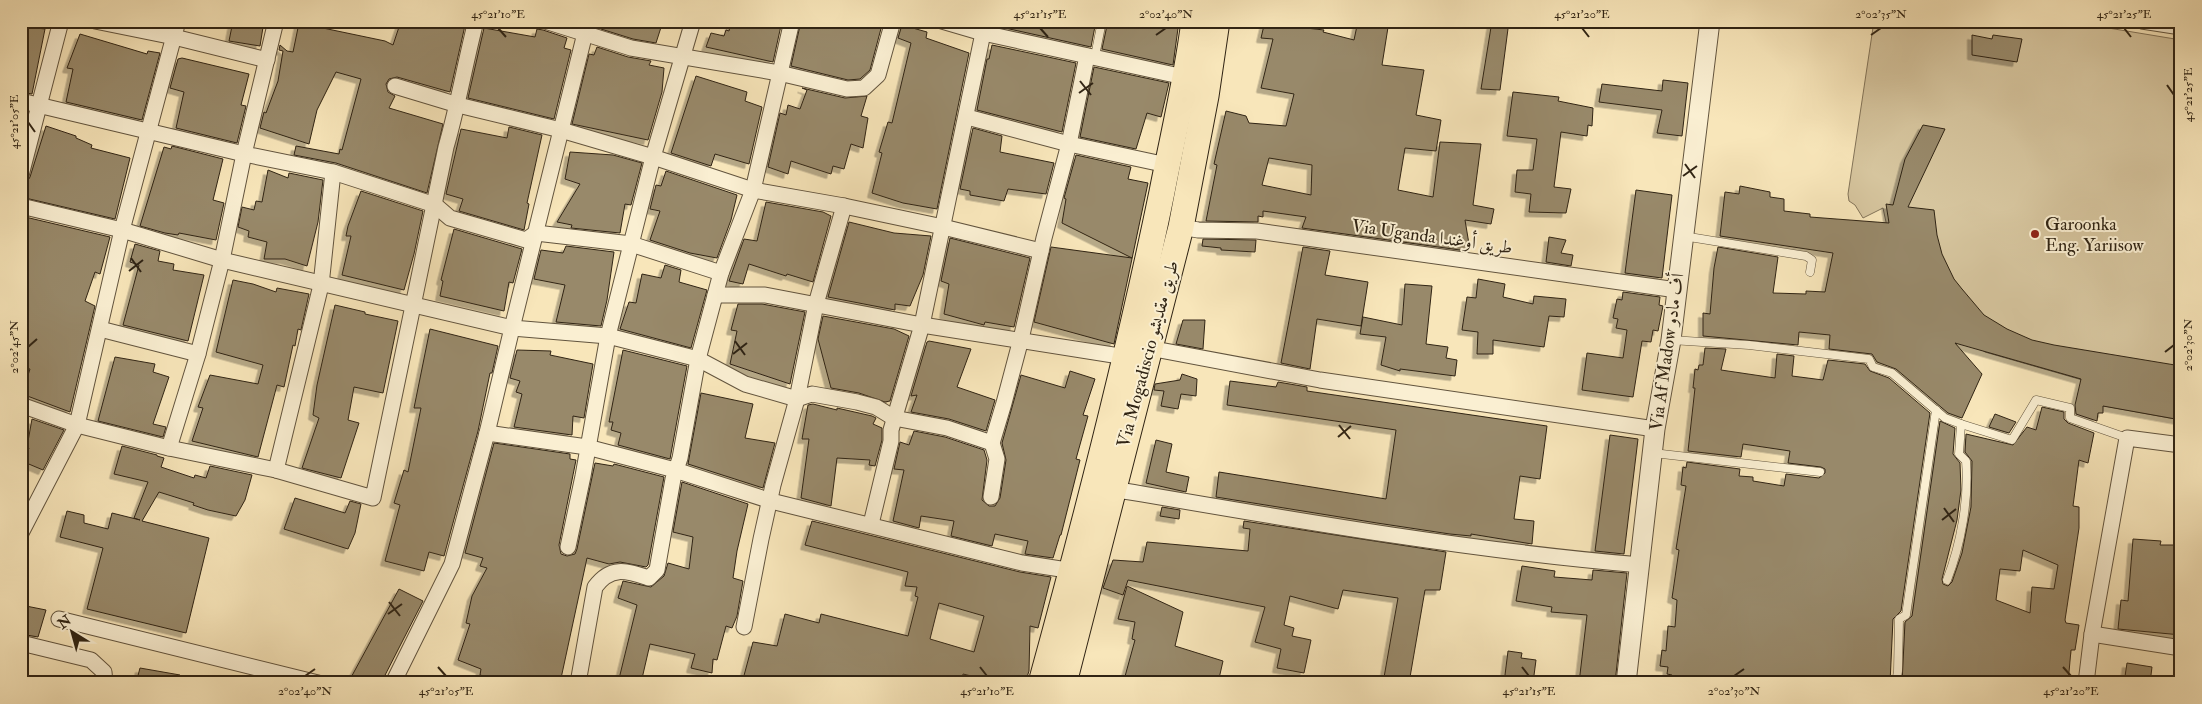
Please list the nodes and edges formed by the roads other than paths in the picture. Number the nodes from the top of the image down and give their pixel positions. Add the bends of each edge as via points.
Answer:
1 (62, 21) edge
2 (96, 21) edge
3 (178, 21) edge
4 (276, 21) edge
5 (476, 21) edge
6 (545, 21) edge
7 (692, 21) edge
8 (792, 21) edge
9 (893, 21) edge
10 (942, 21) edge
11 (1102, 21) edge
12 (1194, 21) edge
13 (1217, 21) edge
14 (1710, 21) edge
15 (2142, 21) edge
16 (587, 27) edge
17 (2181, 27) edge
18 (984, 30) junction
19 (174, 37) junction
20 (683, 56) junction
21 (1091, 56) junction
22 (268, 60) junction
23 (779, 73) junction
24 (1184, 77) junction
25 (395, 86) dead end
26 (21, 101) edge
27 (458, 105) junction
28 (41, 106) junction
29 (967, 117) junction
30 (561, 130) junction
31 (150, 131) junction
32 (1069, 144) junction
33 (244, 154) junction
34 (653, 157) junction
35 (1167, 165) junction
36 (333, 172) junction
37 (21, 175) edge
38 (753, 190) junction
39 (435, 205) junction
40 (21, 206) edge
41 (844, 206) junction
42 (943, 227) junction
43 (1181, 227) junction
44 (122, 230) junction
45 (536, 233) junction
46 (1684, 236) junction
47 (631, 244) junction
48 (1041, 251) junction
49 (222, 260) junction
50 (1810, 272) dead end
51 (721, 273) junction
52 (322, 284) junction
53 (1677, 290) junction
54 (715, 295) junction
55 (816, 304) junction
56 (413, 305) junction
57 (922, 324) junction
58 (512, 328) junction
59 (100, 329) junction
60 (608, 336) junction
61 (1021, 339) junction
62 (1671, 340) junction
63 (1138, 353) junction
64 (198, 354) junction
65 (698, 359) junction
66 (796, 399) junction
67 (21, 406) edge
68 (1936, 410) junction
69 (894, 418) junction
70 (1961, 424) junction
71 (77, 425) junction
72 (1655, 429) junction
73 (487, 433) junction
74 (2127, 438) junction
75 (992, 443) junction
76 (2181, 445) edge
77 (587, 447) junction
78 (169, 448) junction
79 (1653, 453) junction
80 (276, 470) junction
81 (675, 470) junction
82 (1820, 472) dead end
83 (1112, 490) junction
84 (991, 497) dead end
85 (771, 501) junction
86 (871, 524) junction
87 (21, 533) edge
88 (568, 547) dead end
89 (1640, 565) junction
90 (1082, 572) junction
91 (1947, 580) dead end
92 (59, 620) dead end
93 (744, 627) dead end
94 (2092, 634) junction
95 (21, 643) edge
96 (2181, 648) edge
97 (105, 683) edge
98 (318, 683) edge
99 (393, 683) edge
100 (578, 683) edge
101 (1041, 683) edge
102 (1064, 683) edge
103 (1627, 683) edge
104 (1896, 683) edge
105 (2086, 683) edge

1 - 28 street
2 - 19 street
3 - 19 street
4 - 22 street
5 - 27 street
6 - 16 street
7 - 20 street
8 - 23 street
9 - 23 street via 878,76 864,88 848,89
10 - 18 street
11 - 21 lane
12 - 24 highway, Via Mogadiscio طريق مقديشو
13 - 43 highway, Via Mogadiscio طريق مقديشو
14 - 46 street, Via Af Madow أف مادو
15 - 17 street
16 - 20 street via 631,48
16 - 30 street
18 - 21 street
18 - 29 street
19 - 22 street
19 - 31 street
20 - 23 street
20 - 34 street
21 - 24 street
21 - 32 street
22 - 33 street
23 - 38 street
24 - 35 highway, Via Mogadiscio طريق مقديشو
25 - 27 street
26 - 28 street
27 - 30 street
27 - 39 street
28 - 31 street
28 - 37 street
29 - 32 street
29 - 42 street
30 - 34 street
30 - 45 street
31 - 33 street
31 - 44 street
32 - 35 street
32 - 48 street
33 - 36 street
33 - 49 street
34 - 38 street
34 - 47 street
35 - 63 highway, Via Mogadiscio طريق مقديشو
36 - 39 street
36 - 52 street
38 - 41 street
38 - 51 street
39 - 45 street via 450,218 526,240
39 - 56 street
40 - 44 street
41 - 42 street
41 - 55 street
42 - 48 street
42 - 57 street
43 - 53 street, Via Uganda طريق أوغندا via 1256,231
43 - 63 highway, Via Mogadiscio طريق مقديشو
44 - 49 street
44 - 59 street
45 - 47 street
45 - 58 street
46 - 50 lane via 1806,256 1812,260
46 - 53 street, Via Af Madow أف مادو
47 - 51 street
47 - 60 street
48 - 61 street
49 - 52 street
49 - 64 street
51 - 54 street
52 - 56 street
52 - 80 street
53 - 62 street, Via Af Madow أف مادو
54 - 55 street via 765,294
54 - 65 street
55 - 57 street
55 - 66 street
56 - 58 street
56 - 80 street via 373,498
57 - 61 street
57 - 69 street
58 - 60 street
58 - 73 street
59 - 64 street
59 - 71 street
60 - 65 street
60 - 77 street
61 - 63 street
61 - 75 street
62 - 68 lane via 1869,359 1874,367 1892,373
62 - 72 street, Via Af Madow أف مادو
63 - 72 street
63 - 83 highway, Via Mogadiscio طريق مقديشو
63 - 90 highway, Via Mogadiscio طريق مقديشو
64 - 78 street
65 - 66 street via 745,384
65 - 81 street
66 - 69 street via 812,394 857,402 876,407
66 - 85 street
67 - 71 street
68 - 70 lane via 1945,418
68 - 104 lane via 1906,615 1899,619
69 - 75 street via 946,428
69 - 86 street
70 - 74 lane via 2012,440 2036,400 2070,408 2070,418
70 - 91 lane via 1959,454 1966,461 1966,486 1959,537
71 - 78 street
71 - 87 street
72 - 79 street, Via Af Madow أف مادو
73 - 77 street
73 - 99 street via 452,564
74 - 76 street
74 - 94 street
75 - 84 street via 997,459
77 - 81 street
77 - 88 street
78 - 80 street
79 - 82 lane
79 - 89 street, Via Af Madow أف مادو
81 - 85 street
81 - 100 street via 658,570 649,578 616,572 603,577 595,587
83 - 89 street via 1550,558
83 - 90 highway, Via Mogadiscio طريق مقديشو
85 - 86 street
85 - 93 street
86 - 90 street via 1022,562
89 - 103 street, Via Af Madow أف مادو
90 - 101 highway, Via Mogadiscio طريق مقديشو
90 - 102 highway, Via Mogadiscio طريق مقديشو
92 - 98 street
94 - 96 street
94 - 105 street
95 - 97 street via 91,660 104,672

